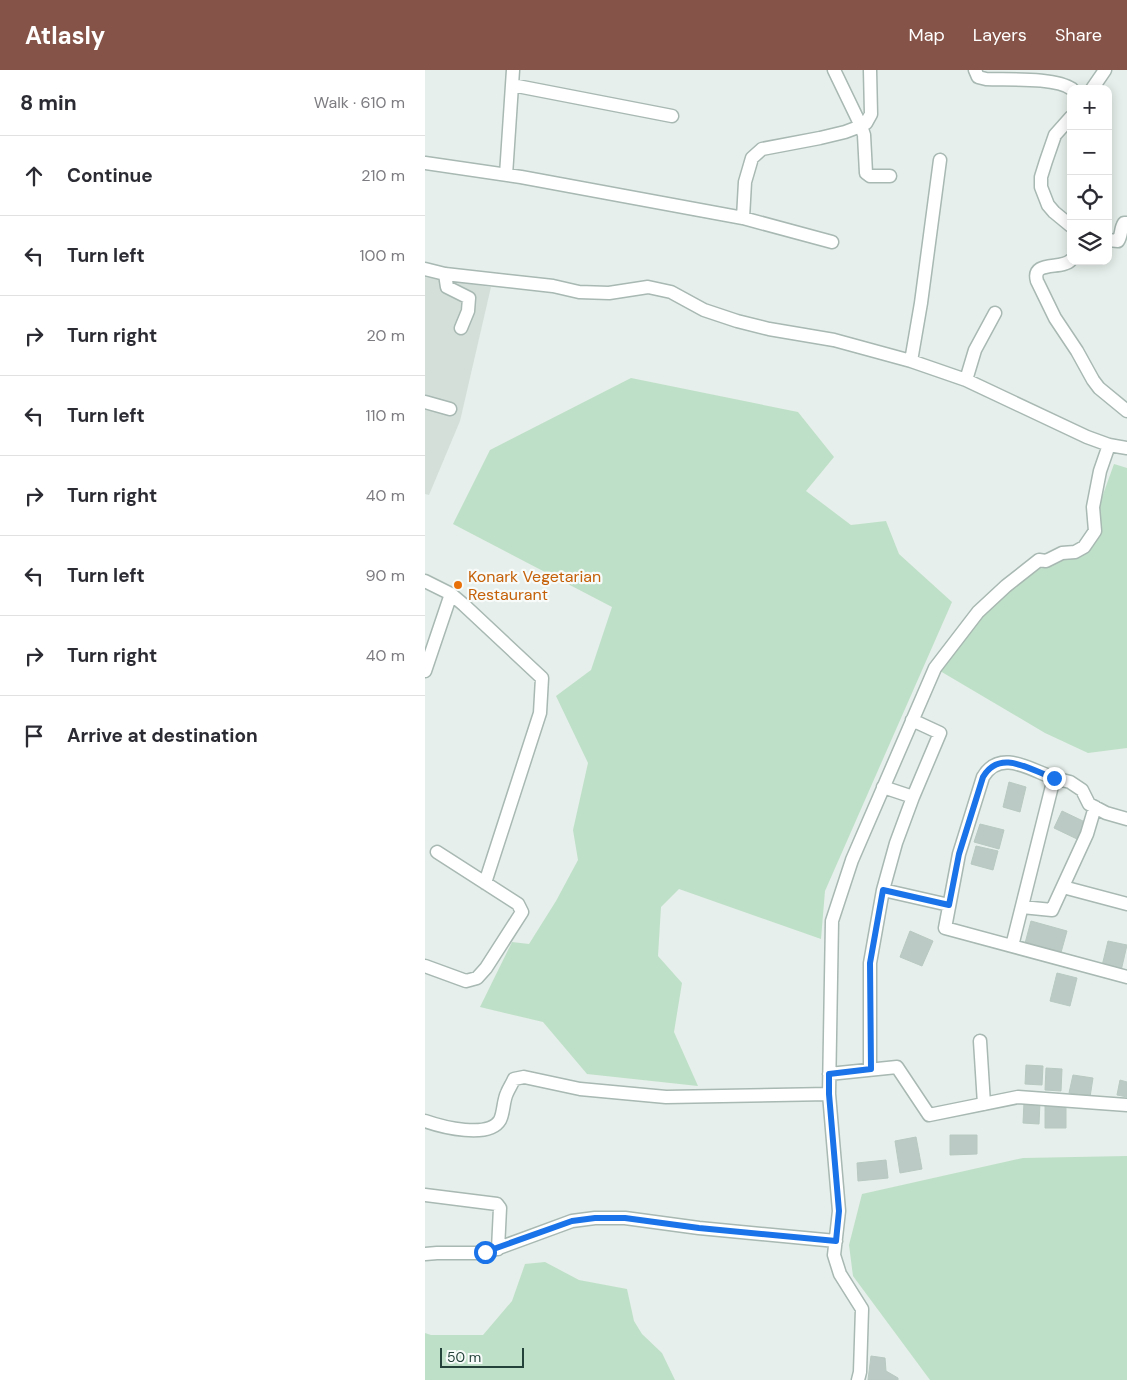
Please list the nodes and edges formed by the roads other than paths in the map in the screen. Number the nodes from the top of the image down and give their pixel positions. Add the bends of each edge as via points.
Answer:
1 (513, 70) edge
2 (834, 70) edge
3 (870, 70) edge
4 (975, 70) edge
5 (1105, 70) edge
6 (512, 85) junction
7 (1095, 85) edge
8 (1067, 87) edge
9 (672, 116) dead end
10 (1067, 122) edge
11 (861, 126) junction
12 (940, 160) dead end
13 (425, 163) edge
14 (506, 175) junction
15 (890, 176) dead end
16 (743, 218) junction
17 (1067, 223) edge
18 (1127, 223) edge
19 (1112, 240) edge
20 (832, 242) dead end
21 (1067, 263) edge
22 (425, 269) edge
23 (445, 274) junction
24 (995, 312) dead end
25 (461, 328) dead end
26 (911, 361) junction
27 (966, 380) junction
28 (425, 402) edge
29 (450, 409) dead end
30 (1127, 411) edge
31 (1109, 445) junction
32 (1127, 448) edge
33 (425, 582) edge
34 (451, 594) junction
35 (425, 672) edge
36 (912, 720) junction
37 (1054, 778) junction
38 (883, 787) junction
39 (913, 797) junction
40 (1095, 807) junction
41 (1127, 819) edge
42 (437, 852) dead end
43 (485, 883) junction
44 (1063, 887) junction
45 (883, 890) junction
46 (1127, 904) edge
47 (949, 905) junction
48 (1022, 907) junction
49 (1013, 946) junction
50 (425, 966) edge
51 (1127, 977) edge
52 (980, 1041) dead end
53 (871, 1069) junction
54 (829, 1074) junction
55 (829, 1094) junction
56 (984, 1104) junction
57 (1127, 1105) edge
58 (425, 1121) edge
59 (425, 1194) edge
60 (836, 1241) junction
61 (498, 1249) junction
62 (425, 1254) edge
63 (857, 1380) edge

1 - 6 street
2 - 11 street
3 - 11 street via 871,114
4 - 8 street via 978,77 1044,81
5 - 7 street
6 - 9 street
6 - 14 street
10 - 17 street via 1055,135 1041,187 1048,205
11 - 15 street via 866,173
11 - 16 street via 762,149 752,158 745,182
12 - 26 street
13 - 14 street
14 - 16 street
16 - 20 street
18 - 19 street via 1121,227 1118,240
21 - 30 street via 1041,268 1035,276 1037,282 1093,380
22 - 23 street
23 - 25 street via 447,287 469,298
23 - 26 street via 579,292 609,293 648,287 671,292 704,310 737,321 834,340
24 - 27 street via 975,350
26 - 27 street
27 - 31 street
28 - 29 street
31 - 32 street
31 - 36 street via 1093,507 1095,531 1084,547 1046,561 1039,560 978,612 935,668
33 - 34 street
34 - 35 street
34 - 43 street via 542,678 540,713
36 - 38 street
36 - 39 street via 940,733
37 - 40 street via 1070,782 1082,790 1089,804
37 - 47 street via 1006,762 988,768 959,854
37 - 48 street
38 - 39 street
38 - 54 street via 852,860 832,921
39 - 45 street
40 - 41 street
40 - 44 street via 1087,834
42 - 43 street
43 - 50 street via 518,904 522,912 486,968 477,978 466,981
44 - 46 street
44 - 48 street via 1052,910
45 - 47 street
45 - 53 street via 870,963
47 - 49 street via 945,928
48 - 49 street
49 - 51 street
52 - 56 street
53 - 54 street
53 - 56 street via 897,1067 929,1115
54 - 55 street
55 - 58 street via 667,1097 580,1089 524,1077 514,1079 500,1120 494,1126 482,1131
55 - 60 street via 839,1211
56 - 57 street via 1018,1097
59 - 61 street via 497,1204 500,1208
60 - 61 street via 625,1218 595,1218 572,1221
60 - 63 street via 834,1256 840,1274 863,1309
61 - 62 street

